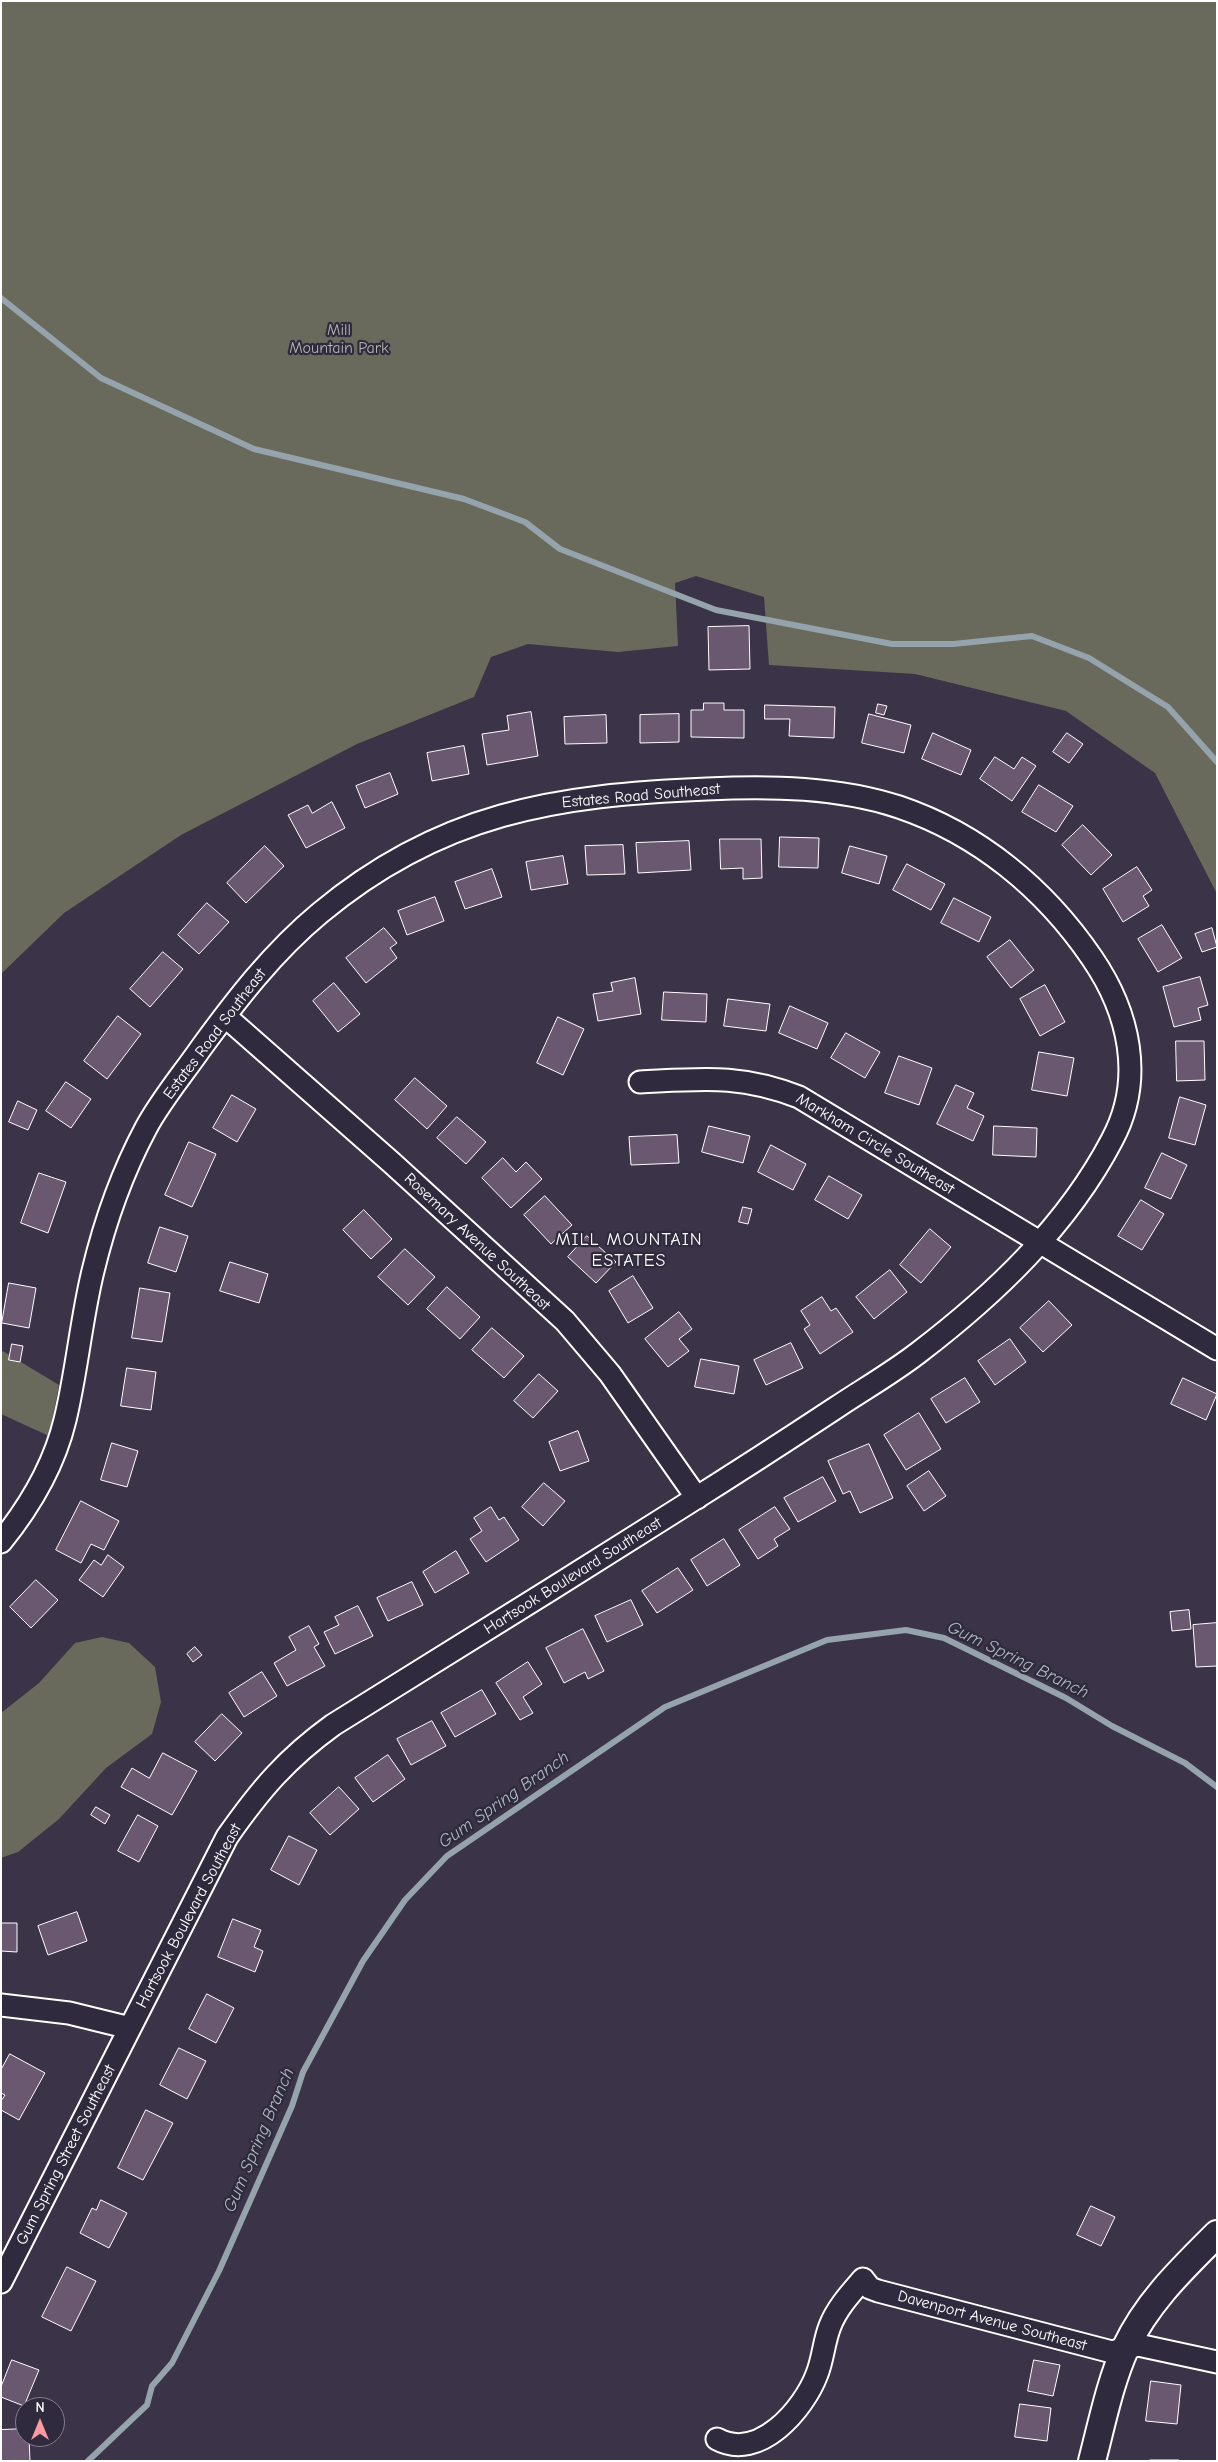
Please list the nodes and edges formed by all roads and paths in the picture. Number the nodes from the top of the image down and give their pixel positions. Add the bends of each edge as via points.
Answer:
1 (225, 1016) junction
2 (640, 1082) dead end
3 (1040, 1242) junction
4 (1217, 1349) edge
5 (697, 1498) junction
6 (1, 1542) edge
7 (1, 2006) edge
8 (130, 2028) junction
9 (1217, 2234) edge
10 (1, 2282) edge
11 (1126, 2347) junction
12 (1217, 2362) edge
13 (717, 2439) dead end
14 (1092, 2461) edge

1 - 3 street, Estates Road Southeast via 287,943 360,882 404,854 460,829 518,810 578,798 737,788 815,790 857,796 898,807 945,826 982,846 1019,875 1082,942 1117,998 1126,1025 1130,1082 1114,1138 1062,1220
1 - 5 street, Rosemary Avenue Southeast via 392,1163 564,1322 610,1374
1 - 6 street, Estates Road Southeast via 149,1122 126,1170 107,1220 93,1272 66,1418 55,1454 39,1488
2 - 3 street, Markham Circle Southeast via 720,1078 751,1082 799,1097
3 - 4 street
3 - 5 street, Hartsook Boulevard Southeast via 996,1287 916,1354
5 - 8 street, Hartsook Boulevard Southeast via 333,1725 306,1744 276,1772 227,1837
7 - 8 street, Hartsook Boulevard Southeast via 69,2013
8 - 10 street, Gum Spring Street Southeast
9 - 11 street via 1168,2283
11 - 12 street, Davenport Avenue Southeast via 1154,2346
11 - 13 street, Davenport Avenue Southeast via 1112,2352 1103,2350 878,2291 870,2288 863,2279 838,2308 817,2374 806,2398 790,2418 769,2440 756,2446 741,2448
11 - 14 street

